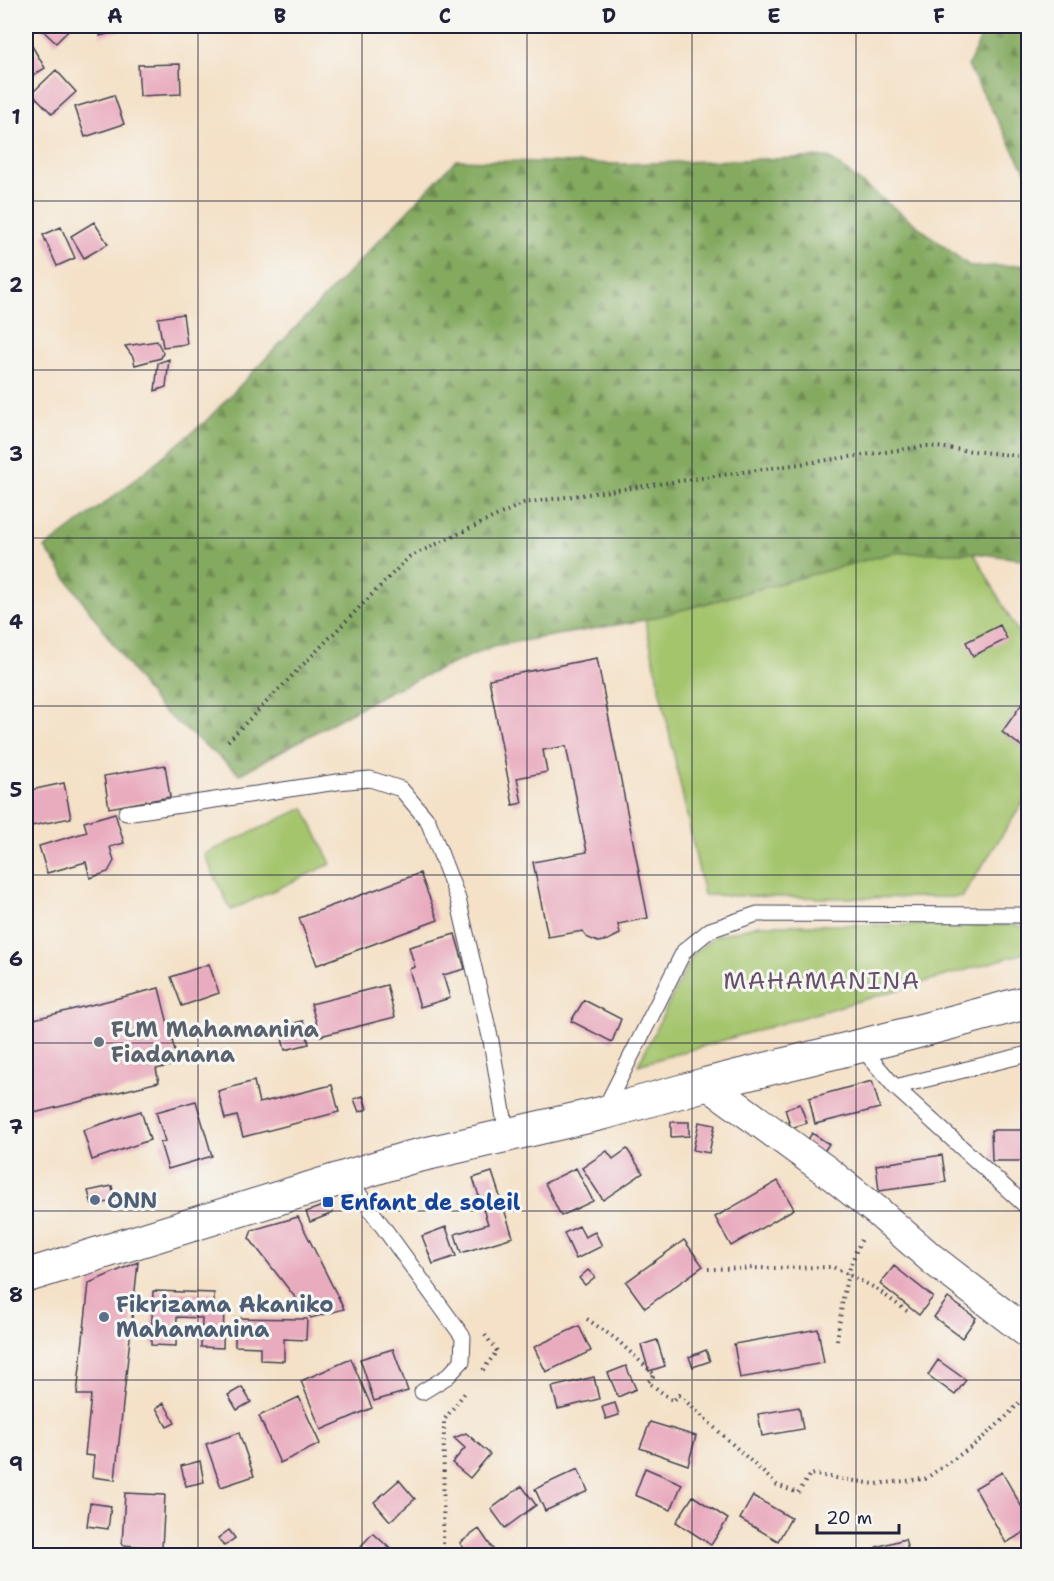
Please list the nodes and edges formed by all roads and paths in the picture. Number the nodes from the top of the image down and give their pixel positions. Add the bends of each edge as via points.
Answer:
1 (1029, 458) edge
2 (228, 741) dead end
3 (126, 813) dead end
4 (1029, 918) edge
5 (1029, 1002) edge
6 (860, 1046) junction
7 (1029, 1054) edge
8 (707, 1084) junction
9 (895, 1087) junction
10 (603, 1113) junction
11 (507, 1136) junction
12 (346, 1176) junction
13 (1029, 1208) edge
14 (877, 1211) junction
15 (708, 1269) dead end
16 (846, 1274) junction
17 (26, 1276) edge
18 (908, 1312) dead end
19 (587, 1318) dead end
20 (1029, 1333) edge
21 (837, 1340) dead end
22 (422, 1392) dead end
23 (1029, 1393) edge

1 - 2 path via 927,446 524,504 409,557
3 - 11 lane via 370,779 400,789 428,821 458,899 491,1041
4 - 10 lane via 757,914 710,930 684,951
5 - 6 street
6 - 8 street
6 - 9 lane
7 - 9 lane
8 - 10 street
8 - 14 street
9 - 13 lane
10 - 11 street
11 - 12 street
12 - 17 street
12 - 22 lane via 463,1337 462,1361 448,1376
14 - 16 path
14 - 20 street via 932,1259
15 - 16 path via 833,1267
16 - 18 path via 875,1288
16 - 21 path
19 - 23 path via 655,1375 648,1382 673,1401 679,1395 777,1485 798,1493 810,1474 875,1484 925,1479 975,1445

